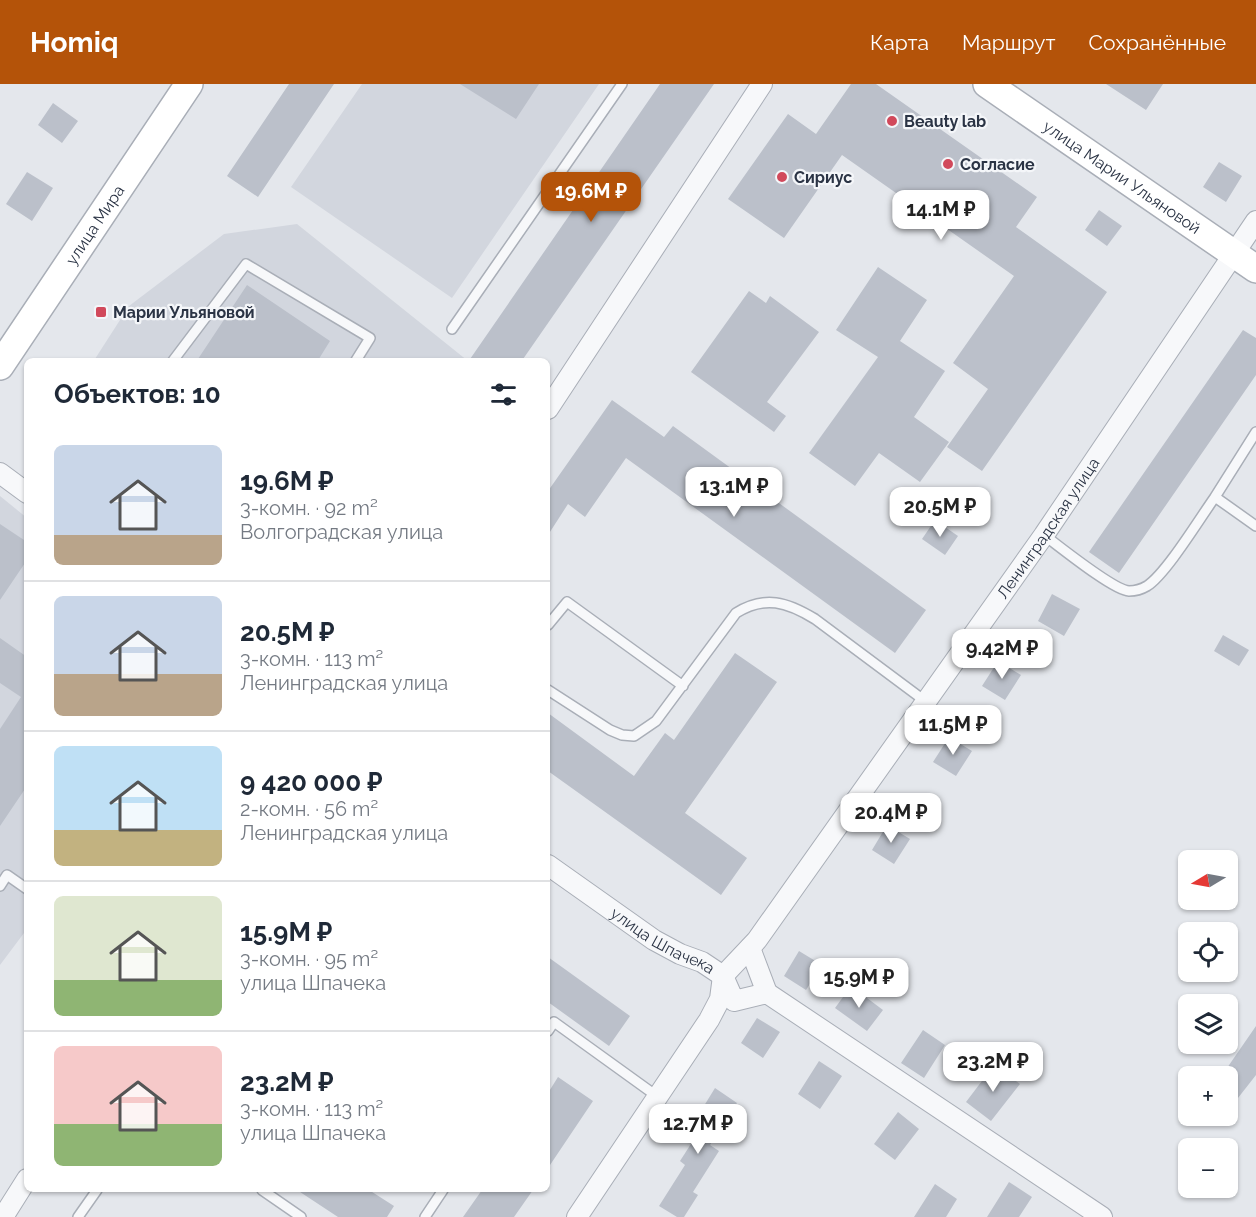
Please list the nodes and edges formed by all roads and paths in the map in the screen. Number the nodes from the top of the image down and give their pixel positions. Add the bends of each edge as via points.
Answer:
1 (189, 84) edge
2 (621, 84) edge
3 (987, 84) edge
4 (759, 85) edge
5 (1256, 221) edge
6 (1233, 254) junction
7 (1256, 269) edge
8 (452, 329) dead end
9 (175, 358) edge
10 (358, 358) edge
11 (0, 366) edge
12 (550, 406) edge
13 (1256, 432) edge
14 (0, 474) edge
15 (24, 491) edge
16 (1215, 497) junction
17 (1256, 526) edge
18 (1044, 535) junction
19 (550, 623) edge
20 (683, 686) junction
21 (550, 691) edge
22 (925, 701) junction
23 (550, 866) edge
24 (0, 886) edge
25 (24, 887) edge
26 (750, 948) junction
27 (723, 976) junction
28 (767, 993) junction
29 (551, 1020) edge
30 (658, 1097) junction
31 (24, 1184) edge
32 (96, 1192) edge
33 (265, 1192) edge
34 (442, 1192) edge
35 (3, 1217) edge
36 (78, 1217) edge
37 (301, 1217) edge
38 (425, 1217) edge
39 (577, 1217) edge
40 (1102, 1217) edge

1 - 11 main road, улица Мира
2 - 8 lane
3 - 6 main road, улица Марии Ульяновой
4 - 12 street
5 - 6 street, Ленинградская улица
6 - 7 main road, улица Марии Ульяновой
6 - 18 street, Ленинградская улица
9 - 10 lane via 246,264 370,338
13 - 16 lane
14 - 15 street
16 - 17 lane
16 - 18 lane via 1164,568 1138,590 1127,591 1096,573
18 - 22 street, Ленинградская улица
19 - 20 lane via 567,602
20 - 21 lane via 656,721 634,736 610,730
20 - 22 lane via 736,613 764,602 798,609 815,619
22 - 26 street, Ленинградская улица
23 - 27 street, улица Шпачека via 654,940
24 - 25 lane via 7,875
26 - 27 street, Ленинградская улица
26 - 28 street
27 - 28 street, улица Шпачека via 734,1001
27 - 30 street via 715,1009
28 - 40 street
29 - 30 lane
30 - 39 street
31 - 35 street
32 - 36 lane
33 - 37 lane
34 - 38 lane

